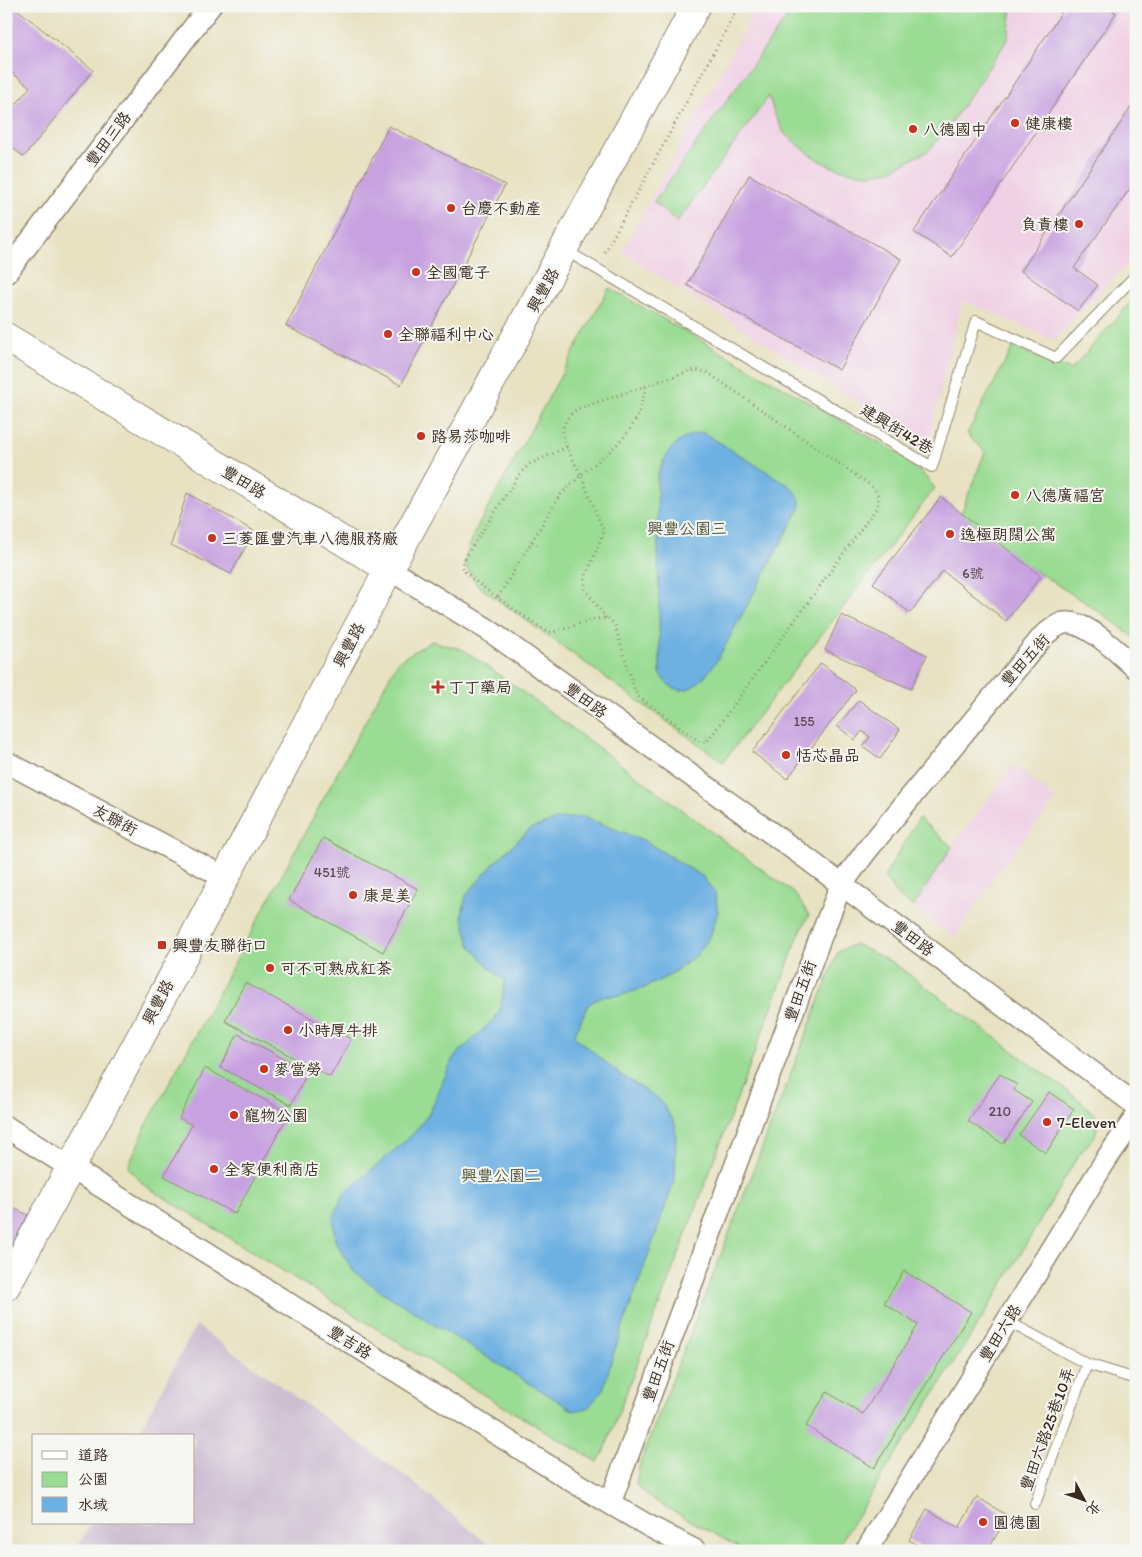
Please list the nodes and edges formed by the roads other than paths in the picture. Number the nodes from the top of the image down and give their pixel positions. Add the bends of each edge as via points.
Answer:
1 (210, 6) edge
2 (696, 6) edge
3 (565, 250) junction
4 (6, 272) edge
5 (1136, 275) edge
6 (6, 338) edge
7 (389, 569) junction
8 (1136, 668) edge
9 (6, 762) edge
10 (224, 877) junction
11 (842, 885) junction
12 (1136, 1105) edge
13 (1136, 1117) edge
14 (6, 1127) edge
15 (71, 1168) junction
16 (6, 1286) edge
17 (1007, 1322) junction
18 (1087, 1364) junction
19 (1136, 1379) edge
20 (610, 1503) junction
21 (1035, 1504) dead end
22 (696, 1551) edge
23 (866, 1551) edge

1 - 4 street, 豐田三路
2 - 3 main road, 興豐路
3 - 5 lane, 建興街42巷 via 932,467 976,321 1056,358
3 - 7 main road, 興豐路
6 - 7 main road, 豐田路
7 - 10 main road, 興豐路
7 - 11 street, 豐田路 via 488,629
8 - 11 street, 豐田五街 via 1081,625 1064,623 1044,635
9 - 10 street, 友聯街
10 - 15 main road, 興豐路
11 - 12 street, 豐田路
11 - 20 street, 豐田五街
13 - 17 street, 豐田六路 via 1107,1158
14 - 15 street, 豐吉路
15 - 16 main road, 興豐路
15 - 20 street, 豐吉路
17 - 18 lane
17 - 23 street, 豐田六路
18 - 19 lane
18 - 21 lane, 豐田六路25巷10弄
20 - 22 street, 豐吉路

